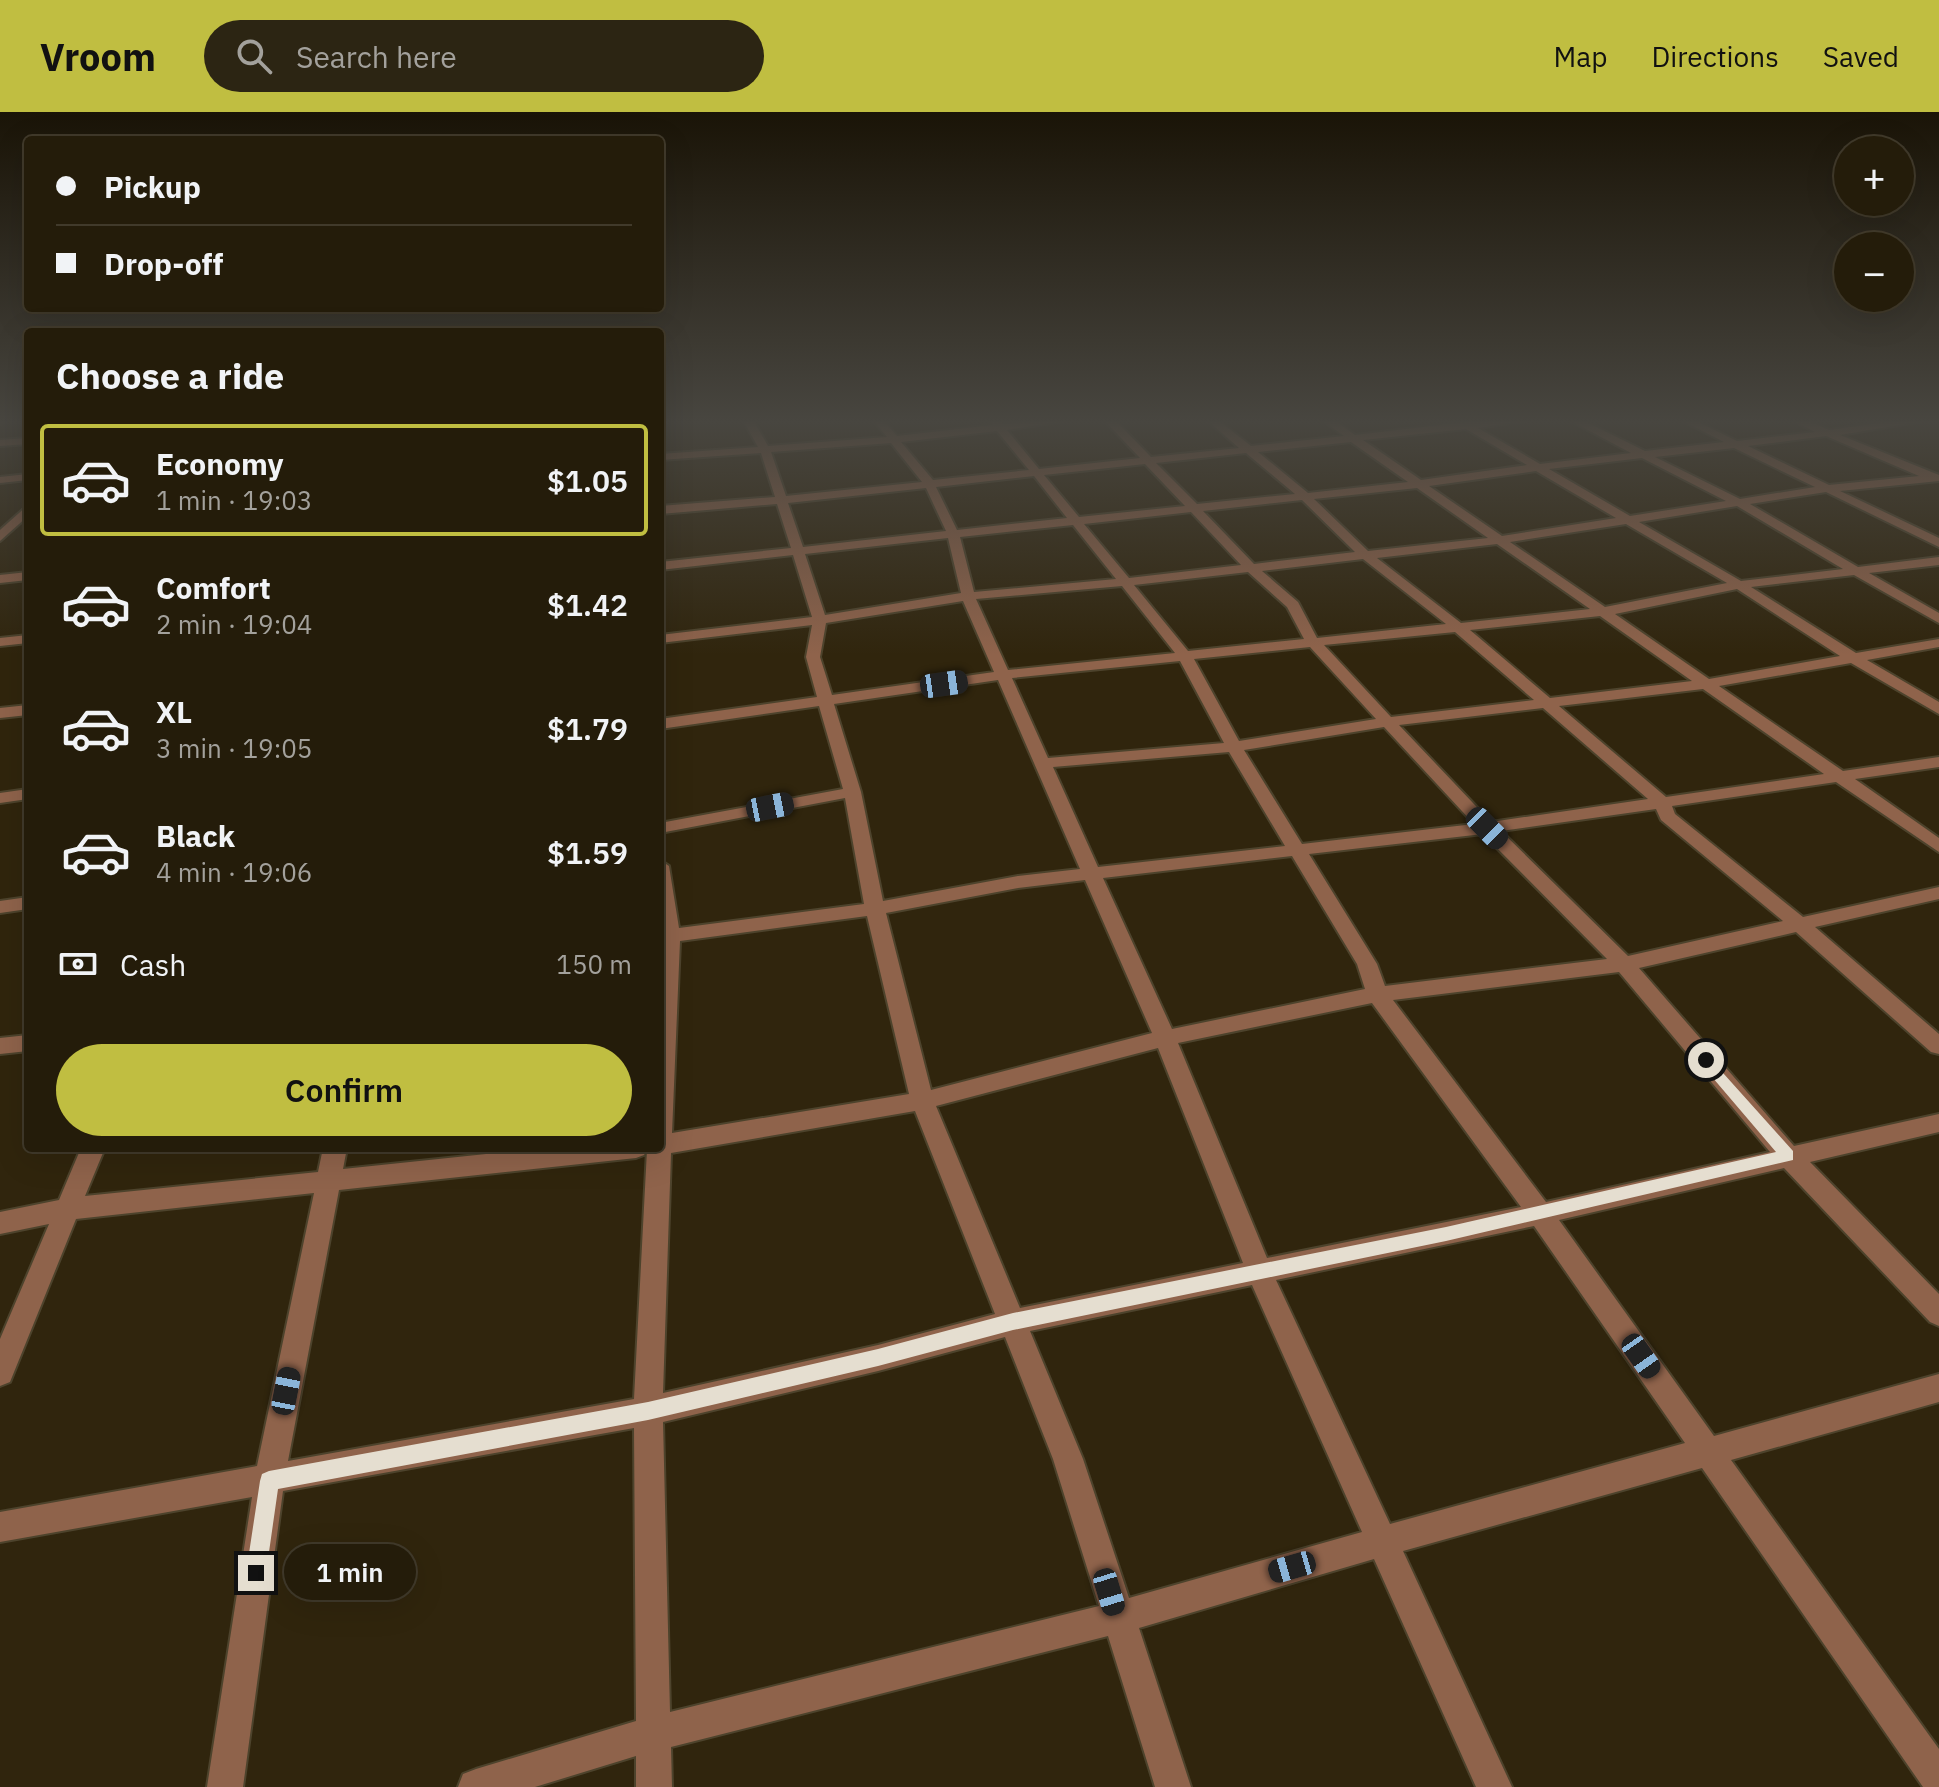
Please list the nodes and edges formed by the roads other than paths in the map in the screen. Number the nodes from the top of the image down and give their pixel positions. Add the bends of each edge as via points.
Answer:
1 (799, 498) edge
2 (936, 498) edge
3 (1056, 498) edge
4 (1185, 498) edge
5 (1287, 498) edge
6 (1307, 498) edge
7 (1438, 498) edge
8 (1590, 498) edge
9 (1730, 498) edge
10 (1774, 498) edge
11 (1851, 498) edge
12 (783, 500) junction
13 (1741, 504) junction
14 (1195, 509) junction
15 (664, 510) edge
16 (24, 513) edge
17 (1625, 518) junction
18 (1076, 521) junction
19 (24, 528) edge
20 (3, 532) edge
21 (954, 536) junction
22 (1499, 540) junction
23 (1939, 543) edge
24 (797, 553) junction
25 (1364, 554) junction
26 (1939, 561) edge
27 (664, 566) edge
28 (1252, 569) junction
29 (1864, 572) junction
30 (24, 576) edge
31 (0, 579) edge
32 (1128, 582) junction
33 (1739, 585) junction
34 (968, 596) junction
35 (1603, 612) junction
36 (1939, 619) edge
37 (820, 620) junction
38 (1459, 628) junction
39 (24, 639) edge
40 (664, 639) edge
41 (1312, 641) junction
42 (0, 642) edge
43 (1939, 643) edge
44 (1184, 655) junction
45 (1852, 657) junction
46 (1002, 675) junction
47 (1705, 684) junction
48 (827, 700) junction
49 (1547, 703) junction
50 (1939, 709) edge
51 (24, 710) edge
52 (0, 713) edge
53 (1386, 722) junction
54 (664, 723) edge
55 (1234, 747) junction
56 (1939, 762) edge
57 (1044, 763) junction
58 (1839, 777) junction
59 (852, 792) junction
60 (24, 795) edge
61 (0, 798) edge
62 (1662, 802) junction
63 (664, 827) edge
64 (1487, 828) junction
65 (1939, 846) edge
66 (1300, 851) junction
67 (1093, 875) junction
68 (1939, 893) edge
69 (24, 904) edge
70 (0, 907) edge
71 (875, 909) junction
72 (1799, 924) junction
73 (665, 936) edge
74 (1624, 964) junction
75 (664, 976) edge
76 (1377, 994) junction
77 (1165, 1038) junction
78 (24, 1043) edge
79 (0, 1046) edge
80 (1939, 1046) edge
81 (922, 1101) junction
82 (1939, 1123) edge
83 (664, 1146) edge
84 (91, 1152) edge
85 (334, 1152) edge
86 (601, 1152) edge
87 (660, 1152) edge
88 (1788, 1156) junction
89 (326, 1183) junction
90 (67, 1209) junction
91 (1540, 1214) junction
92 (0, 1223) edge
93 (1260, 1274) junction
94 (1939, 1313) edge
95 (1013, 1322) junction
96 (0, 1372) edge
97 (1939, 1388) edge
98 (648, 1411) junction
99 (1709, 1450) junction
100 (269, 1481) junction
101 (0, 1527) edge
102 (1380, 1542) junction
103 (1117, 1618) junction
104 (652, 1734) junction
105 (1939, 1779) edge
106 (225, 1787) edge
107 (476, 1787) edge
108 (654, 1787) edge
109 (1173, 1787) edge
110 (1494, 1787) edge

1 - 12 street
2 - 21 street
3 - 18 street
4 - 14 street
5 - 14 street
6 - 25 street
7 - 22 street
8 - 17 street
9 - 13 street
10 - 13 street
11 - 23 street
12 - 15 street
12 - 24 street
13 - 17 street
13 - 29 street
14 - 18 street
14 - 28 street
16 - 20 street
17 - 22 street
17 - 33 street
18 - 21 street
18 - 32 street
19 - 20 street
21 - 24 street
21 - 34 street
22 - 25 street
22 - 35 street
24 - 27 street
24 - 37 street
25 - 28 street
25 - 38 street
26 - 29 street
28 - 32 street
28 - 41 street via 1293,605
29 - 33 street
29 - 36 street
30 - 31 street
32 - 34 street
32 - 44 street
33 - 35 street
33 - 45 street
34 - 37 street
34 - 46 street
35 - 38 street
35 - 47 street
37 - 40 street
37 - 48 street via 813,657
38 - 41 street
38 - 49 street
39 - 42 street
41 - 44 street
41 - 53 street
43 - 45 street
44 - 46 street
44 - 55 street
45 - 47 street
45 - 50 street
46 - 48 street
46 - 57 street
47 - 49 street
47 - 58 street
48 - 54 street
48 - 59 street
49 - 53 street
49 - 62 street
51 - 52 street
53 - 55 street
53 - 64 street
55 - 57 street
55 - 66 street
56 - 58 street
57 - 67 street
58 - 62 street
58 - 65 street
59 - 63 street
59 - 71 street
60 - 61 street
62 - 64 street
62 - 72 street via 1667,816
64 - 66 street
64 - 74 street
66 - 67 street
66 - 76 street via 1367,964
67 - 71 street via 1018,882
67 - 77 street
68 - 72 street
69 - 70 street
71 - 73 street
71 - 81 street
72 - 74 street
72 - 80 street
73 - 75 street
74 - 76 street
74 - 88 street
76 - 77 street
76 - 91 street
77 - 81 street
77 - 93 street
78 - 79 street
81 - 83 street
81 - 95 street
82 - 88 street
84 - 90 street
85 - 89 street
86 - 89 street
87 - 98 street
88 - 91 street
88 - 94 street
89 - 90 street
89 - 100 street
90 - 92 street
90 - 96 street
91 - 93 street
91 - 99 street
93 - 95 street
93 - 102 street
95 - 98 street
95 - 103 street via 1068,1459
97 - 99 street
98 - 100 street
98 - 104 street
99 - 102 street
99 - 105 street
100 - 101 street
100 - 106 street
102 - 103 street
102 - 110 street
103 - 104 street
103 - 109 street
104 - 107 street
104 - 108 street

